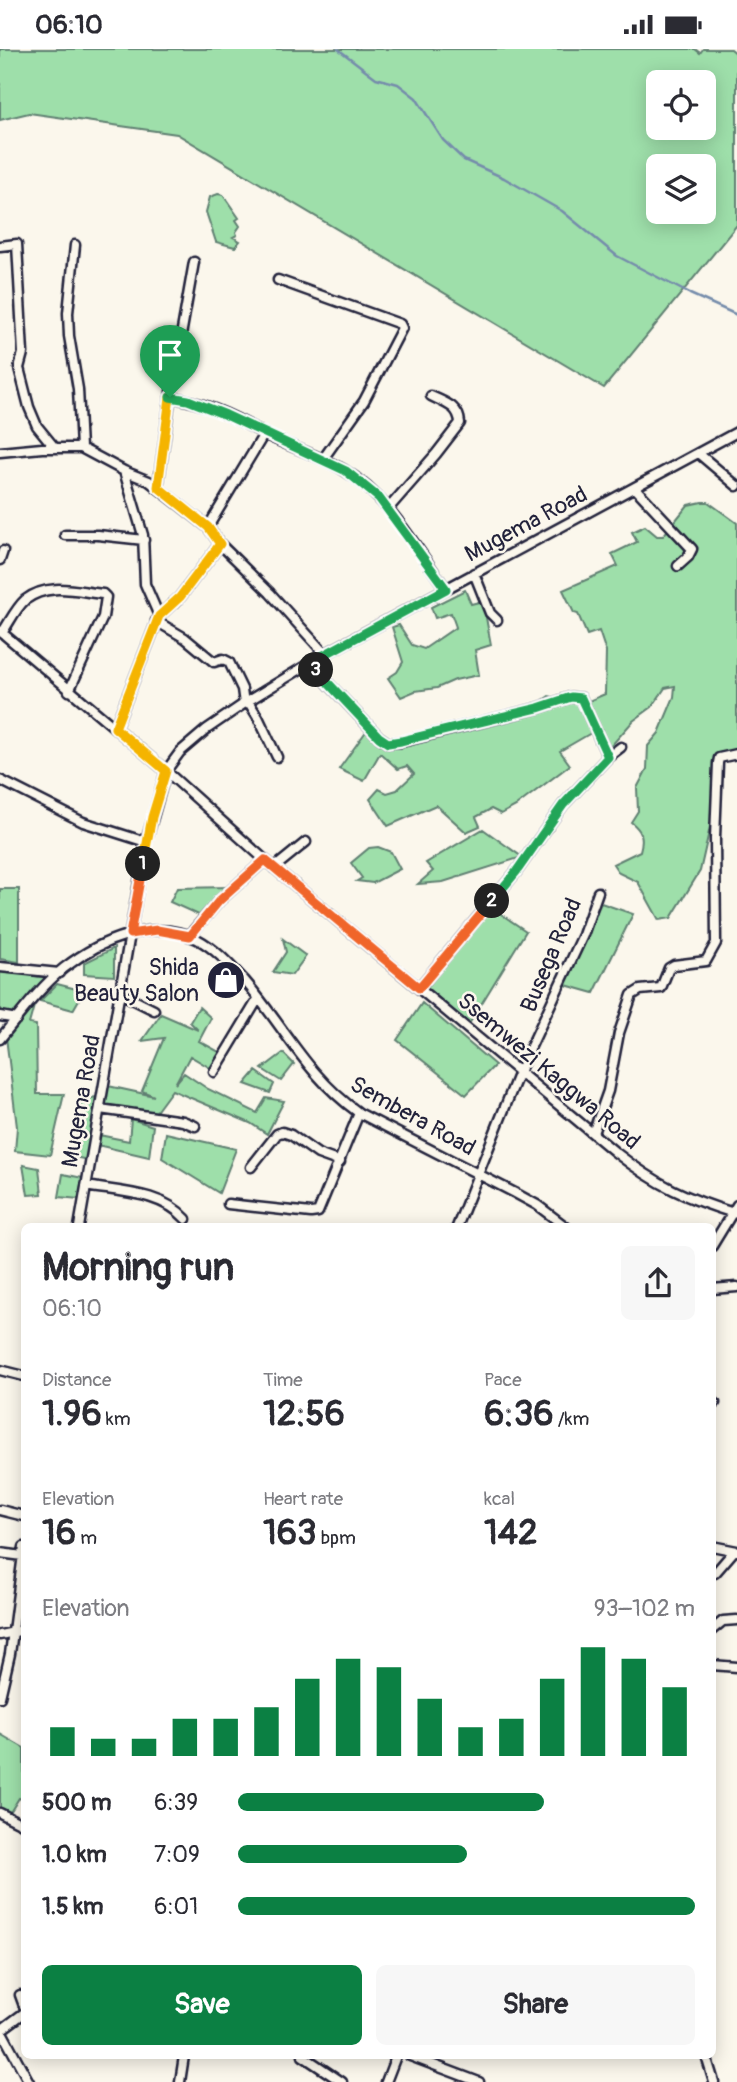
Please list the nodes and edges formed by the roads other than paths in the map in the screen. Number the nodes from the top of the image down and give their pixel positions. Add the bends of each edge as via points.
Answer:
1 (75, 245) dead end
2 (0, 246) edge
3 (194, 262) dead end
4 (278, 280) dead end
5 (431, 396) dead end
6 (170, 397) junction
7 (737, 432) edge
8 (264, 434) junction
9 (55, 448) junction
10 (81, 448) junction
11 (0, 452) edge
12 (698, 453) junction
13 (323, 459) junction
14 (124, 471) junction
15 (737, 486) edge
16 (158, 487) junction
17 (635, 488) junction
18 (388, 509) junction
19 (208, 527) junction
20 (65, 535) dead end
21 (144, 540) junction
22 (220, 544) junction
23 (677, 566) dead end
24 (474, 573) junction
25 (446, 589) junction
26 (158, 618) junction
27 (497, 620) dead end
28 (1, 632) edge
29 (325, 654) junction
30 (309, 663) junction
31 (69, 691) junction
32 (246, 702) junction
33 (115, 728) junction
34 (621, 747) dead end
35 (737, 754) edge
36 (278, 757) dead end
37 (608, 757) junction
38 (166, 771) junction
39 (2, 785) edge
40 (146, 842) junction
41 (306, 842) dead end
42 (265, 860) junction
43 (274, 868) junction
44 (598, 892) dead end
45 (130, 934) junction
46 (190, 936) junction
47 (0, 967) edge
48 (59, 973) junction
49 (419, 988) junction
50 (120, 993) junction
51 (258, 999) junction
52 (154, 1010) dead end
53 (0, 1016) edge
54 (18, 1019) junction
55 (0, 1039) edge
56 (214, 1072) dead end
57 (519, 1072) junction
58 (100, 1108) junction
59 (359, 1113) junction
60 (195, 1126) dead end
61 (593, 1133) junction
62 (340, 1162) junction
63 (251, 1167) dead end
64 (478, 1175) junction
65 (86, 1186) junction
66 (228, 1204) dead end
67 (735, 1210) edge
68 (186, 1219) dead end
69 (80, 1223) edge
70 (459, 1223) edge
71 (561, 1223) edge
72 (716, 1240) edge
73 (737, 1287) edge
74 (716, 1289) edge
75 (0, 1370) edge
76 (21, 1375) edge
77 (0, 1510) edge
78 (21, 1515) edge
79 (716, 1547) edge
80 (735, 1551) edge
81 (0, 1553) edge
82 (21, 1556) edge
83 (716, 1572) edge
84 (21, 1577) edge
85 (737, 1620) edge
86 (716, 1627) edge
87 (21, 1631) edge
88 (13, 1632) junction
89 (0, 1635) edge
90 (716, 1665) edge
91 (737, 1667) edge
92 (0, 1697) edge
93 (0, 1813) edge
94 (21, 1824) edge
95 (20, 1995) dead end
96 (21, 1998) edge
97 (21, 2015) edge
98 (1, 2029) edge
99 (184, 2059) edge
100 (308, 2059) edge
101 (395, 2059) edge
102 (418, 2059) edge
103 (707, 2059) edge
104 (29, 2082) edge
105 (180, 2082) edge
106 (342, 2082) edge
107 (386, 2082) edge
108 (479, 2082) edge
109 (714, 2082) edge

1 - 10 street via 68,313
2 - 9 street via 17,244 23,353 19,368 37,426
3 - 6 street
4 - 13 street via 402,328 364,401
5 - 18 street via 454,407 460,423
6 - 8 street via 200,404
6 - 16 street
7 - 12 street, Mugema Road
8 - 13 street
8 - 19 street
9 - 10 street
9 - 11 street
10 - 14 street
12 - 15 street
12 - 17 street, Mugema Road
13 - 18 street via 370,489
14 - 16 street
14 - 21 street
16 - 19 street
17 - 23 street via 692,549
17 - 24 street, Mugema Road
18 - 25 street
19 - 22 street
20 - 21 street
21 - 26 street via 145,584
22 - 26 street
22 - 29 street
24 - 25 street, Mugema Road
24 - 27 street
25 - 29 street, Mugema Road
26 - 32 street via 214,661 229,662
26 - 33 street
28 - 31 street, Ssemwezi Kaggwa Road
28 - 31 street via 24,601 49,590 103,594 103,617
29 - 30 street, Mugema Road
30 - 32 street, Mugema Road
30 - 37 street via 388,743 575,696 581,698
31 - 33 street, Ssemwezi Kaggwa Road
32 - 36 street
32 - 38 street, Mugema Road via 192,741
33 - 38 street, Ssemwezi Kaggwa Road
34 - 37 street
35 - 61 street via 719,758 718,763 716,943 706,961 674,965 662,988 632,995 604,1107
37 - 49 street via 563,805 516,872
38 - 40 street, Mugema Road
38 - 42 street, Ssemwezi Kaggwa Road
39 - 40 street via 83,822
40 - 45 street, Mugema Road
41 - 43 street
42 - 43 street, Ssemwezi Kaggwa Road
42 - 46 street via 219,901
43 - 49 street, Ssemwezi Kaggwa Road
44 - 57 street, Busega Road via 583,935
45 - 46 street, Sembera Road via 157,930
45 - 48 street, Sembera Road via 91,951
45 - 50 street, Mugema Road
46 - 51 street, Sembera Road via 232,967
47 - 48 street
48 - 54 street, Sembera Road
49 - 57 street, Ssemwezi Kaggwa Road
50 - 52 street
50 - 58 street, Mugema Road
51 - 56 street
51 - 59 street, Sembera Road via 319,1080
53 - 54 street
54 - 55 street, Sembera Road
57 - 61 street, Ssemwezi Kaggwa Road
57 - 64 street, Busega Road
58 - 60 street
58 - 65 street, Mugema Road
59 - 62 street
59 - 64 street, Sembera Road
61 - 67 street, Ssemwezi Kaggwa Road via 658,1184 698,1203
62 - 63 street via 317,1154 284,1132 277,1134
62 - 66 street via 318,1212
64 - 70 street, Busega Road
64 - 71 street, Sembera Road via 537,1205
65 - 68 street via 152,1198
65 - 69 street, Mugema Road
67 - 72 street
73 - 74 street
75 - 76 street
77 - 78 street
79 - 80 street
80 - 83 street
81 - 82 street
84 - 88 street
85 - 86 street
87 - 88 street
88 - 89 street
88 - 92 street
90 - 91 street
93 - 94 street
95 - 96 street
97 - 98 street
98 - 104 street
99 - 105 street
100 - 106 street
101 - 107 street
102 - 108 street
103 - 109 street

